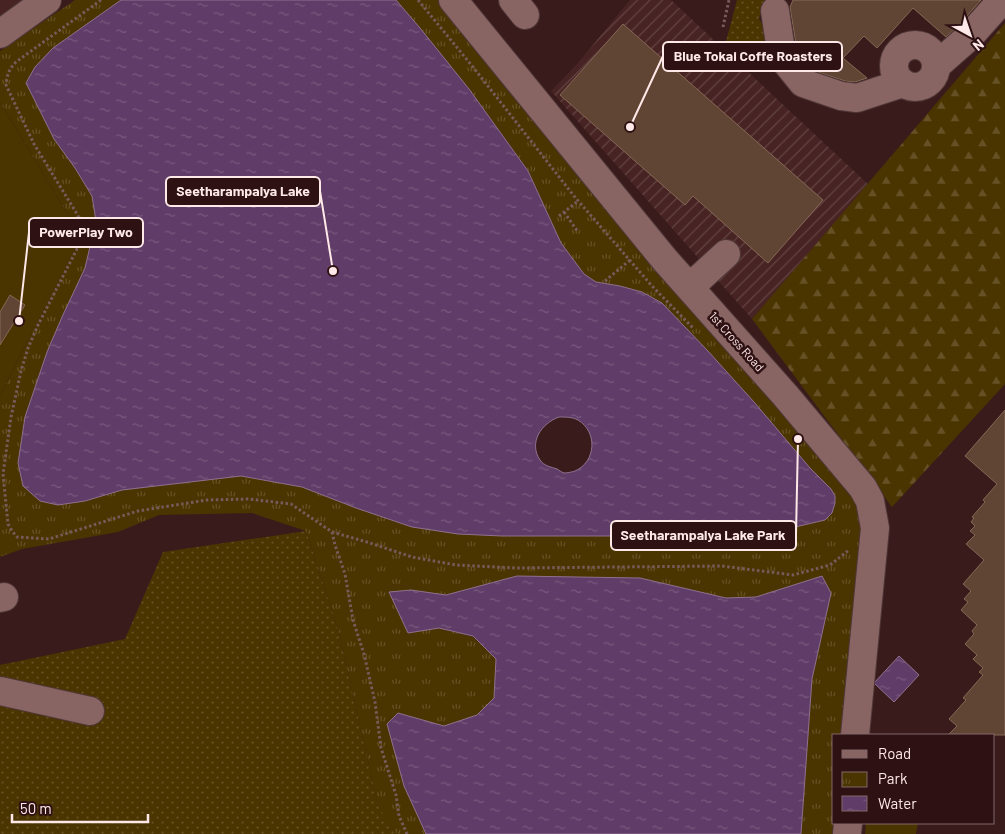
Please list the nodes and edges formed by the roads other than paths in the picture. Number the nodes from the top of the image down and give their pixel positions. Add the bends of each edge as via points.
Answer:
1 (47, 0) edge
2 (453, 0) edge
3 (1002, 0) edge
4 (775, 12) dead end
5 (0, 34) edge
6 (726, 254) dead end
7 (690, 287) junction
8 (0, 691) edge
9 (90, 711) dead end
10 (855, 734) edge

1 - 5 street
2 - 7 street, 1st Cross Road
3 - 4 street via 970,36 936,66 928,49 909,46 895,59 895,72 903,83 857,98 803,83 782,56
6 - 7 street
7 - 10 street, 1st Cross Road via 833,452 870,501 876,528
8 - 9 street

